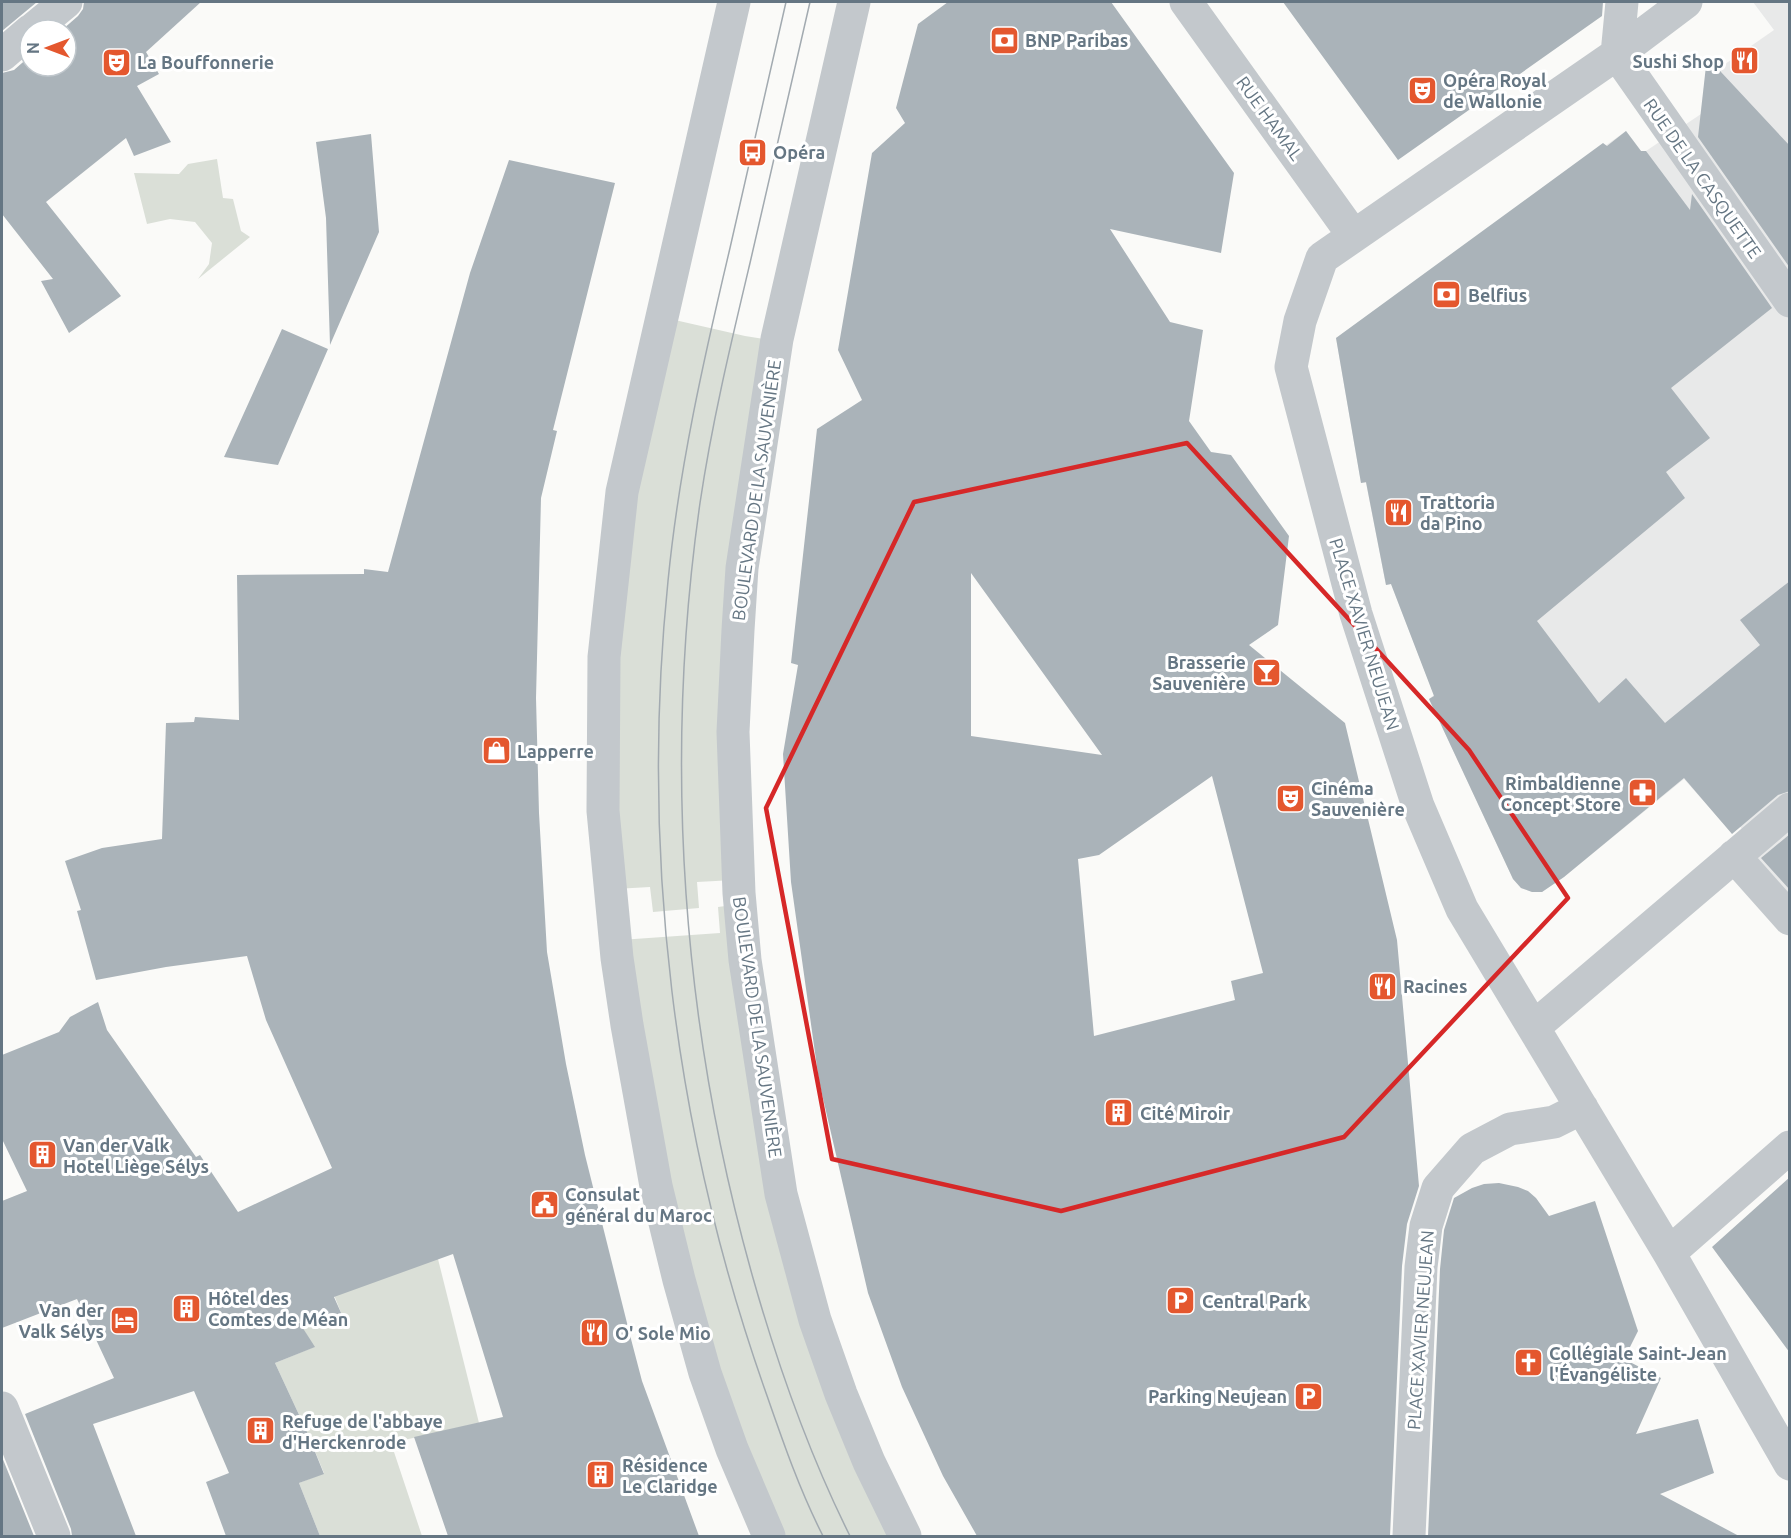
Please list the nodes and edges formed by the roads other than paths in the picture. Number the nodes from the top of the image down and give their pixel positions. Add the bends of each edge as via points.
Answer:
1 (66, 2) edge
2 (734, 2) edge
3 (854, 2) edge
4 (1186, 2) edge
5 (1622, 2) edge
6 (1686, 2) edge
7 (47, 18) edge
8 (18, 42) edge
9 (1617, 54) junction
10 (2, 55) edge
11 (1353, 235) junction
12 (1790, 301) edge
13 (1790, 809) edge
14 (1731, 858) junction
15 (1790, 919) edge
16 (1534, 1027) junction
17 (1582, 1108) junction
18 (1790, 1147) edge
19 (1669, 1253) junction
20 (2, 1408) edge
21 (1790, 1464) edge
22 (54, 1536) edge
23 (770, 1536) edge
24 (905, 1536) edge
25 (1409, 1536) edge

1 - 7 street
2 - 23 street via 622,492 604,657 603,811 618,969 656,1186 705,1373 732,1449
3 - 24 street, BOULEVARD DE LA SAUVENIÈRE via 777,339 742,568 734,755 745,960 781,1194 841,1394
4 - 11 street, RUE HAMAL
5 - 9 street
6 - 9 street, PLACE XAVIER NEUJEAN
8 - 10 street
9 - 11 street, PLACE XAVIER NEUJEAN
9 - 12 street, RUE DE LA CASQUETTE
11 - 16 street, PLACE XAVIER NEUJEAN via 1322,258 1300,321 1291,367 1356,614 1419,806 1462,909
13 - 14 street
14 - 15 street
14 - 16 street
16 - 17 street, PLACE XAVIER NEUJEAN
17 - 19 street, PLACE XAVIER NEUJEAN
17 - 25 street, PLACE XAVIER NEUJEAN via 1554,1122 1510,1129 1472,1149 1438,1188 1426,1226 1421,1267
18 - 19 street
19 - 21 street, PLACE XAVIER NEUJEAN
20 - 22 street

